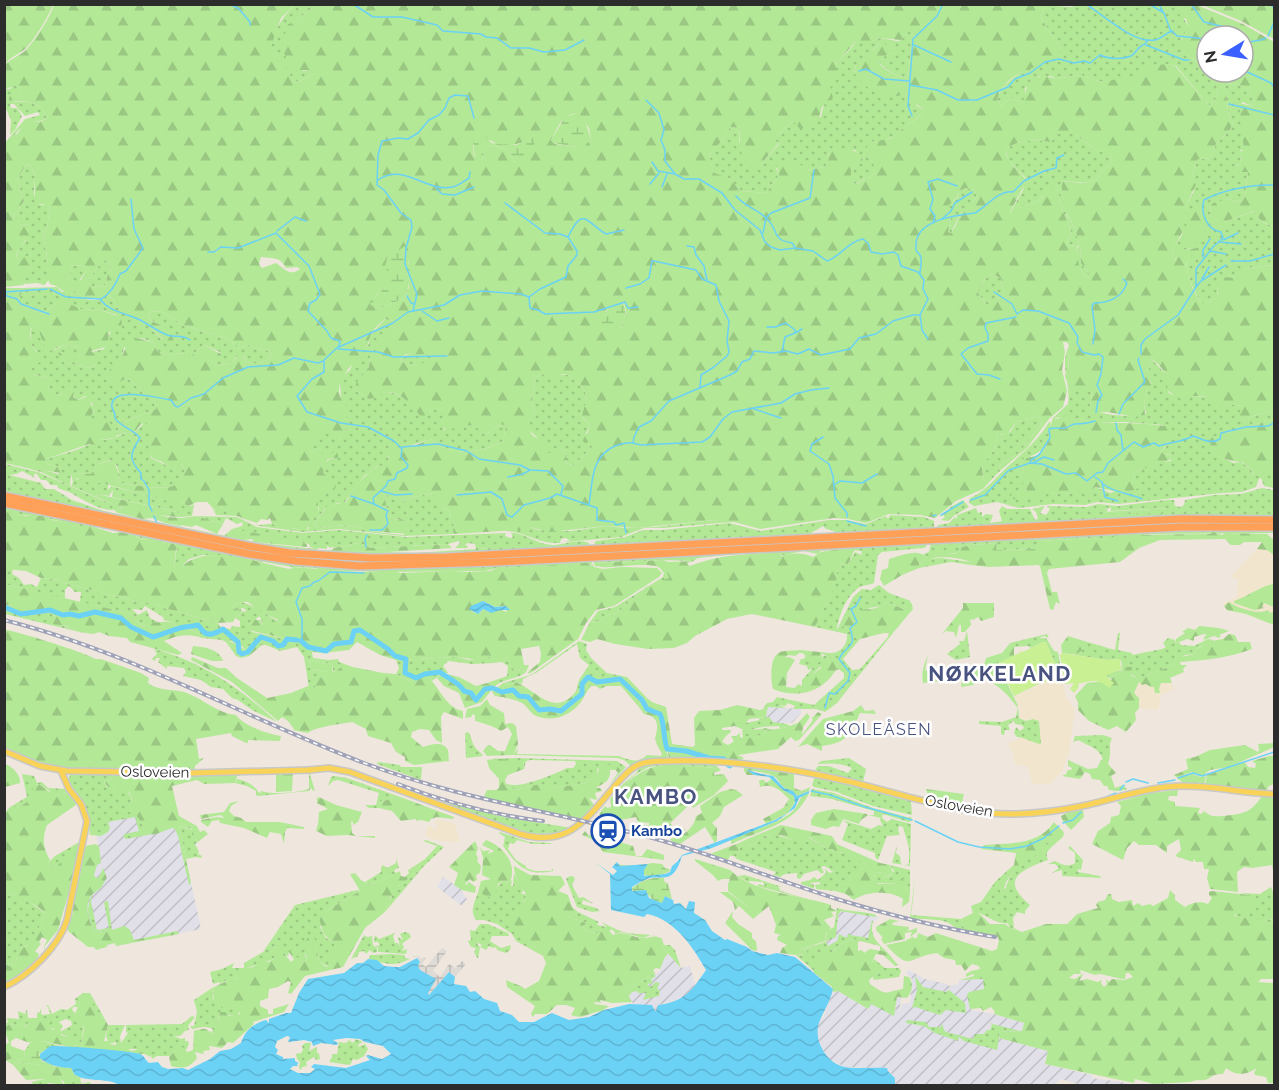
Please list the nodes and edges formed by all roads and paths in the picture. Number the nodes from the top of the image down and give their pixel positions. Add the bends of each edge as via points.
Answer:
1 (4, 496) edge
2 (4, 503) edge
3 (1275, 520) edge
4 (1275, 527) edge
5 (927, 536) junction
6 (586, 554) junction
7 (4, 752) edge
8 (64, 771) junction
9 (1275, 794) edge
10 (4, 987) edge

1 - 6 highway via 248,546 317,556
2 - 6 highway via 249,554 320,563 416,566
3 - 5 highway via 1181,519 939,531
4 - 5 highway via 1181,526 936,539
5 - 6 highway
7 - 8 main road, Osloveien
8 - 9 main road, Osloveien via 309,770 359,777 520,834 548,838 568,832 586,820 636,766 676,760 813,773 990,813 1057,810 1167,787
8 - 10 main road via 65,781 87,821 63,932 55,946 21,978

